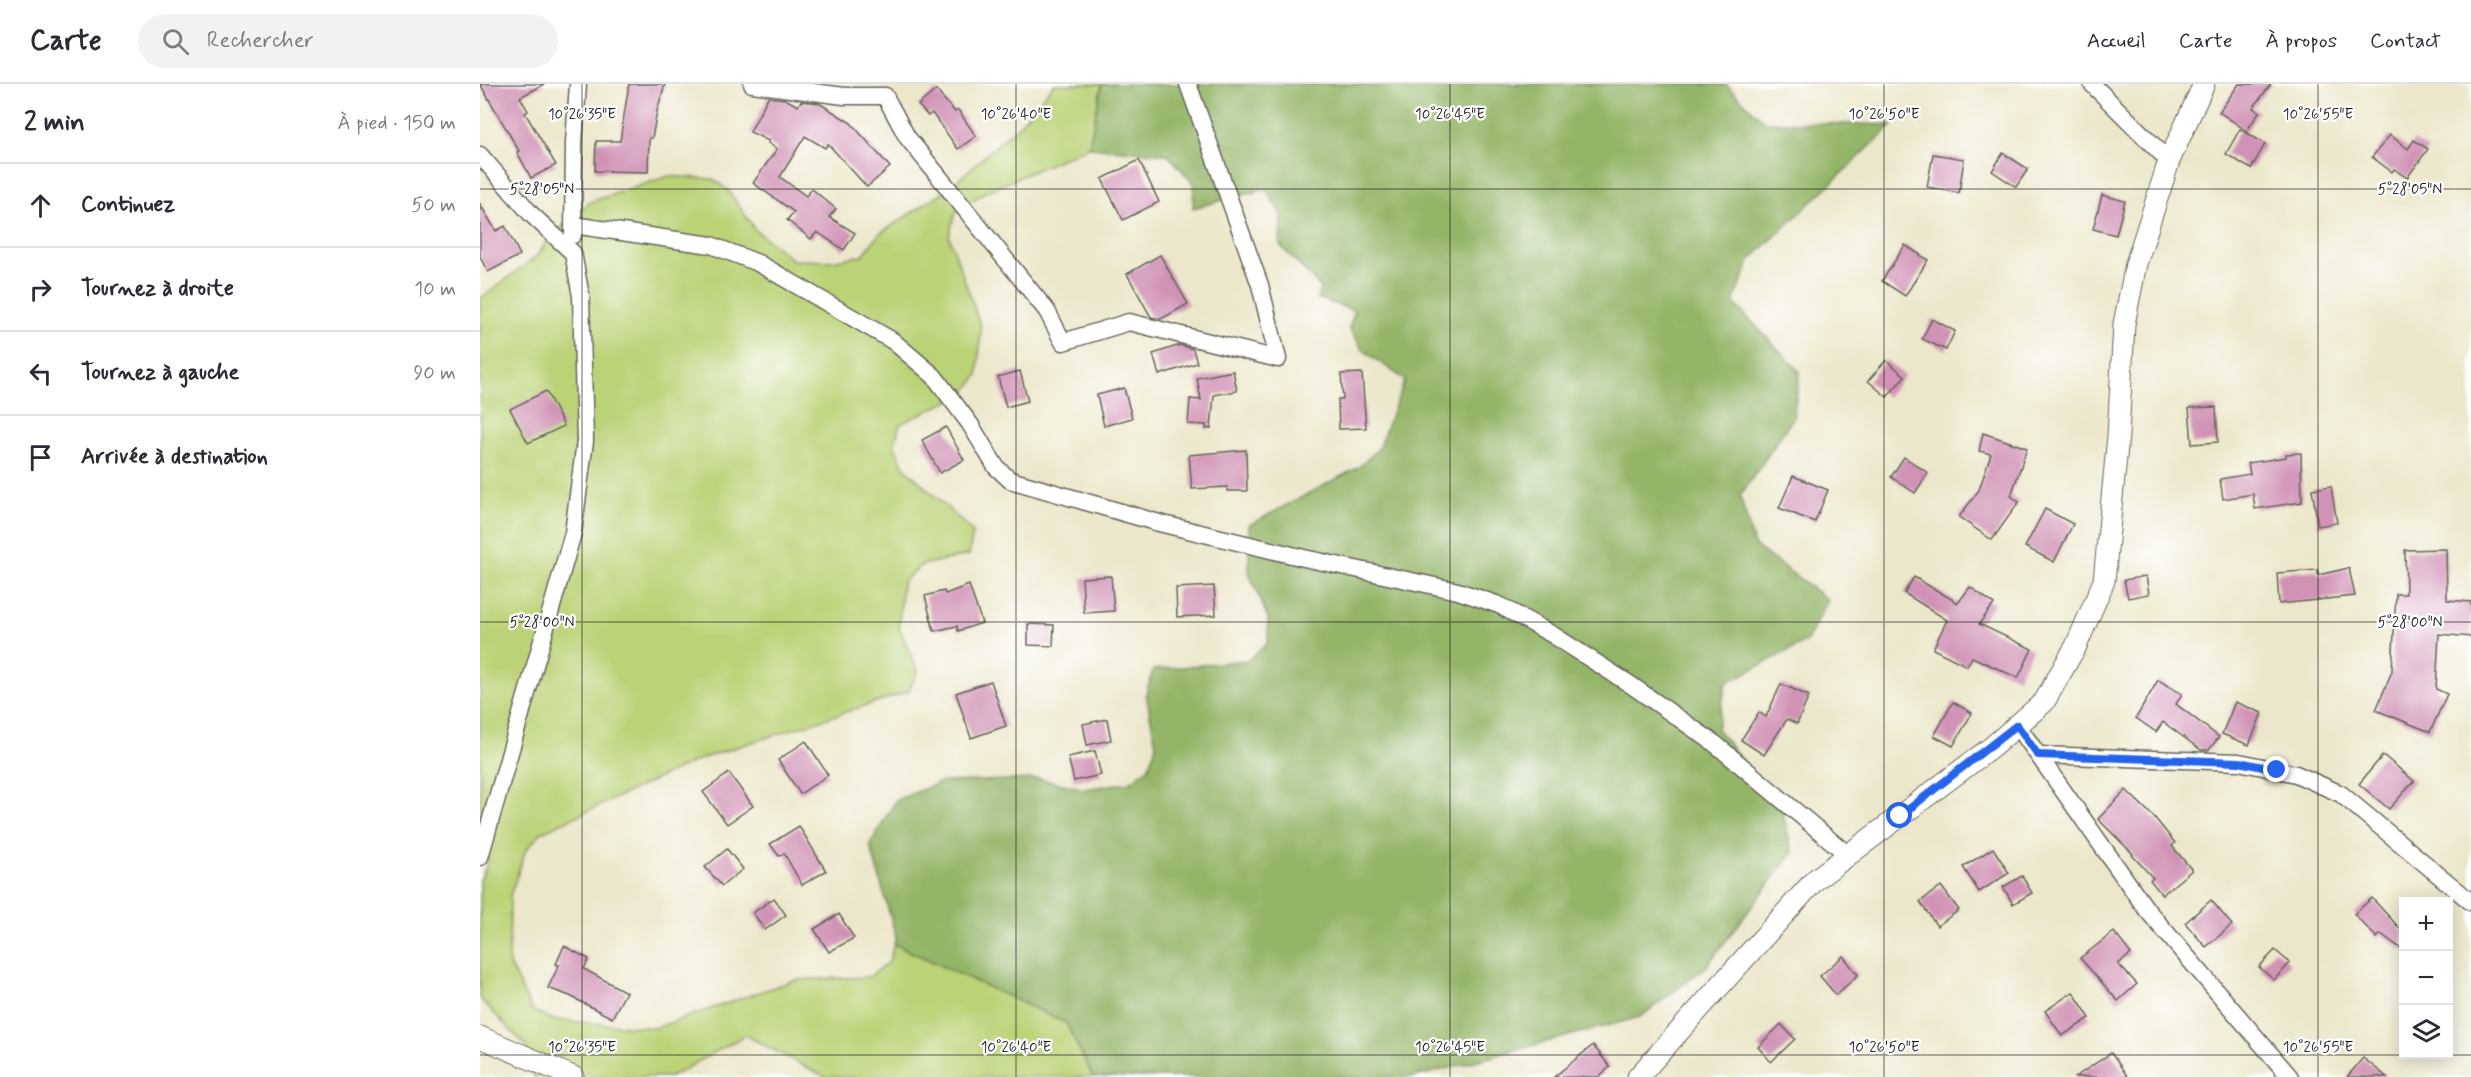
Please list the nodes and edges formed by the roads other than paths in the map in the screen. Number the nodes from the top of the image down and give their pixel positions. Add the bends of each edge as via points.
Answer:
1 (578, 84) edge
2 (752, 84) edge
3 (1188, 84) edge
4 (2092, 84) edge
5 (2204, 84) edge
6 (480, 155) edge
7 (2169, 161) junction
8 (573, 225) junction
9 (573, 253) junction
10 (2017, 725) junction
11 (2038, 755) junction
12 (1848, 855) junction
13 (480, 857) edge
14 (2471, 902) edge
15 (480, 1038) edge
16 (573, 1077) edge
17 (1638, 1077) edge
18 (2290, 1077) edge

1 - 8 street
2 - 3 street via 844,96 885,96 907,137 1047,311 1063,342 1130,322 1278,359 1260,285
4 - 7 street
5 - 7 street
6 - 9 street via 531,214
7 - 10 street via 2136,264 2124,324 2104,581 2076,646 2044,702
8 - 9 street
8 - 12 street via 711,245 758,263 893,341 934,376 996,467 1010,480 1158,523 1458,591 1499,605 1621,678 1714,743
9 - 13 street via 581,296 585,441 573,533
10 - 11 street
10 - 12 street
11 - 14 street via 2239,762 2296,774 2341,794
11 - 18 street via 2147,909
12 - 17 street via 1815,880
15 - 16 street

